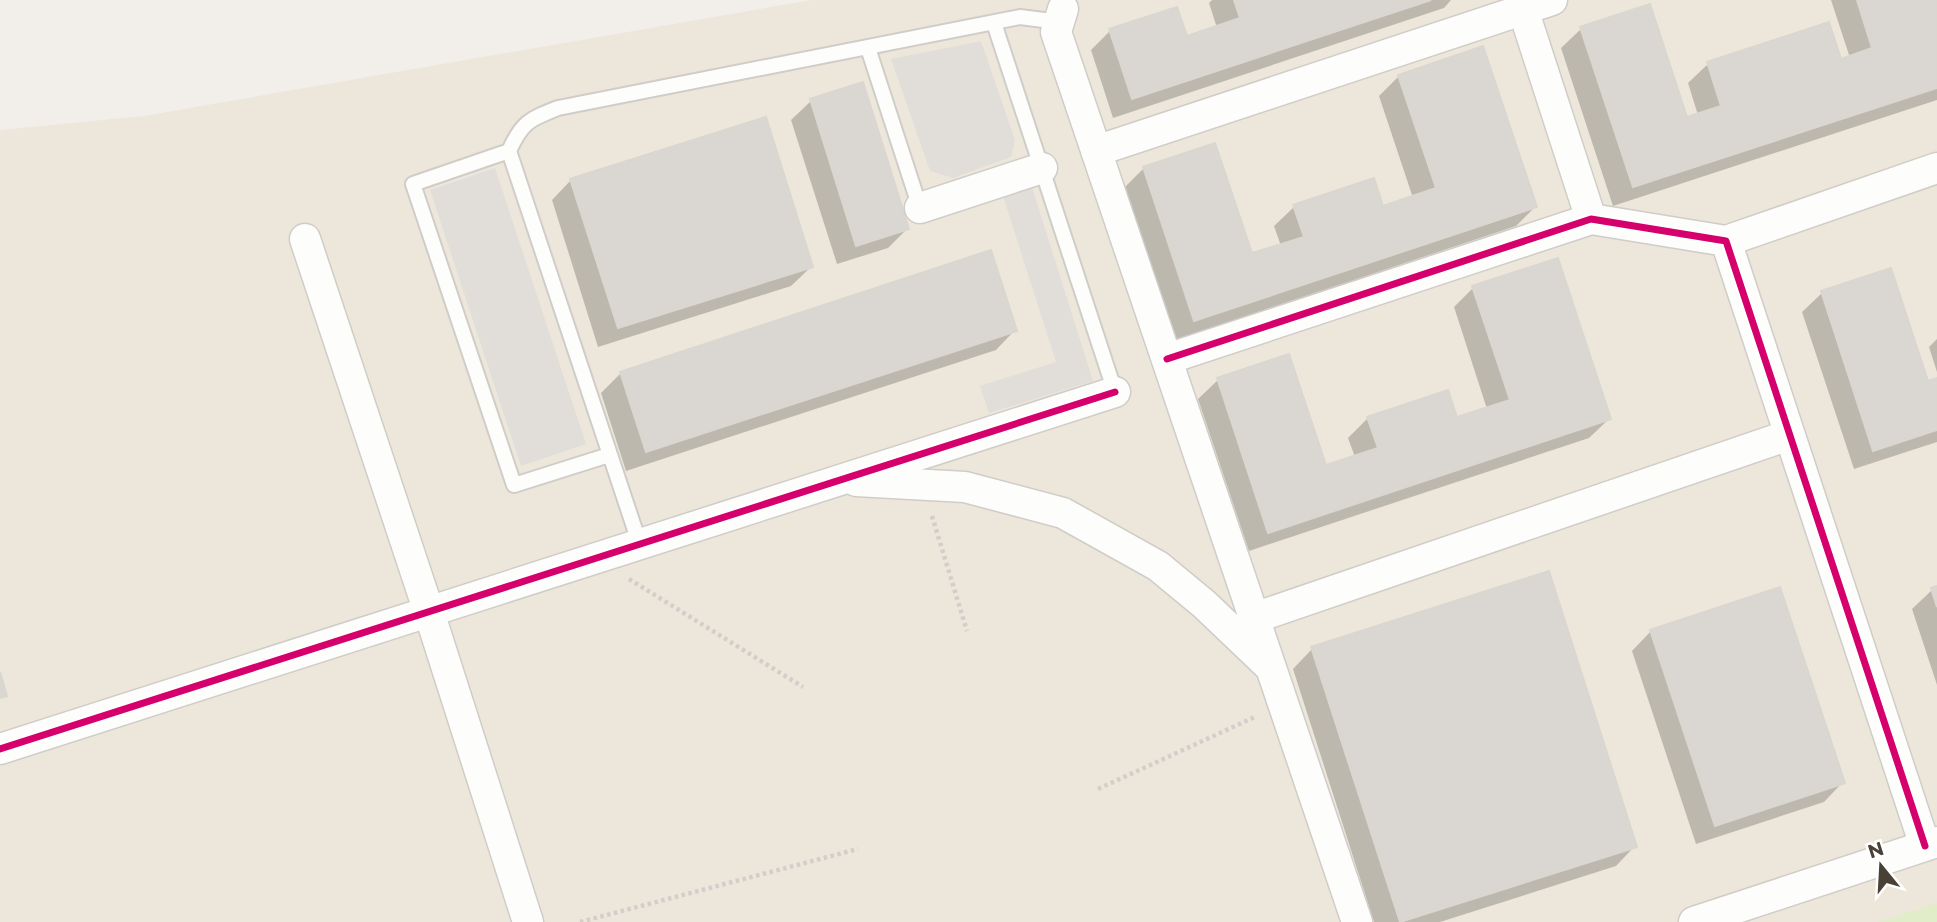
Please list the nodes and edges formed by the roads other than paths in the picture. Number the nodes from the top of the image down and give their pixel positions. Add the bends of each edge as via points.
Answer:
1 (1552, 0) edge
2 (1522, 5) edge
3 (1061, 16) joint
4 (994, 23) junction
5 (868, 48) junction
6 (509, 151) junction
7 (1096, 151) junction
8 (1042, 168) junction
9 (1937, 169) edge
10 (920, 208) joint
11 (1591, 219) junction
12 (305, 239) dead end
13 (1726, 240) junction
14 (1167, 359) junction
15 (1115, 392) joint
16 (1789, 435) junction
17 (609, 455) junction
18 (840, 480) junction
19 (640, 544) junction
20 (429, 612) junction
21 (1254, 618) junction
22 (1272, 669) junction
23 (0, 749) edge
24 (1931, 844) edge
25 (528, 922) edge
26 (1357, 922) edge
27 (1694, 922) edge

1 - 2 street
2 - 7 street
2 - 11 street
3 - 4 lane
3 - 7 street via 1056,32
4 - 5 lane
4 - 8 lane
5 - 6 lane via 558,108 518,131
5 - 10 lane
6 - 17 lane
6 - 17 lane via 412,184 514,485
7 - 14 street
8 - 10 street
8 - 15 lane
9 - 13 street
11 - 13 street
11 - 14 street
12 - 20 street
13 - 16 street
14 - 21 street
15 - 18 street
16 - 21 street
16 - 24 street
17 - 19 lane
18 - 19 street
18 - 22 street via 965,487 1063,513 1158,566
19 - 20 street
20 - 23 street
20 - 25 street
21 - 22 street
22 - 26 street
24 - 27 street

